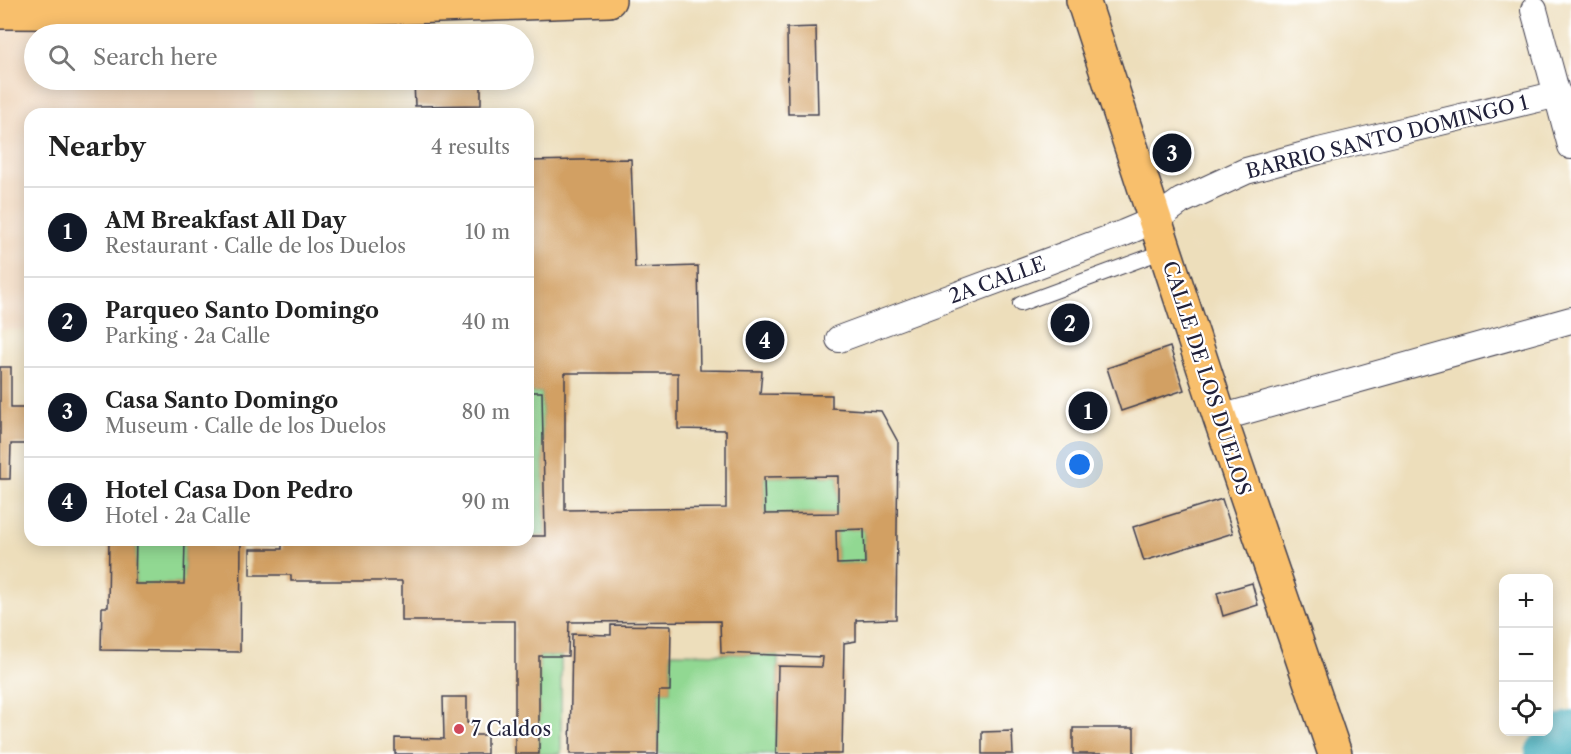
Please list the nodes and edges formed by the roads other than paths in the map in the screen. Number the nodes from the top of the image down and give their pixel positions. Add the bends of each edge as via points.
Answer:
1 (609, 0) edge
2 (1083, 0) edge
3 (241, 6) edge
4 (1534, 10) dead end
5 (0, 12) edge
6 (1558, 94) junction
7 (1571, 146) edge
8 (1155, 220) junction
9 (1164, 250) junction
10 (1020, 304) dead end
11 (1571, 320) edge
12 (838, 339) dead end
13 (1220, 418) junction
14 (1335, 754) edge

1 - 3 main road
2 - 8 main road, CALLE DE LOS DUELOS
3 - 5 main road
4 - 6 street
6 - 7 street
6 - 8 street, BARRIO SANTO DOMINGO 1 via 1246,171 1181,201
8 - 9 main road, CALLE DE LOS DUELOS
8 - 12 street, 2A CALLE
9 - 10 lane
9 - 13 main road, CALLE DE LOS DUELOS
11 - 13 street
13 - 14 main road, CALLE DE LOS DUELOS

